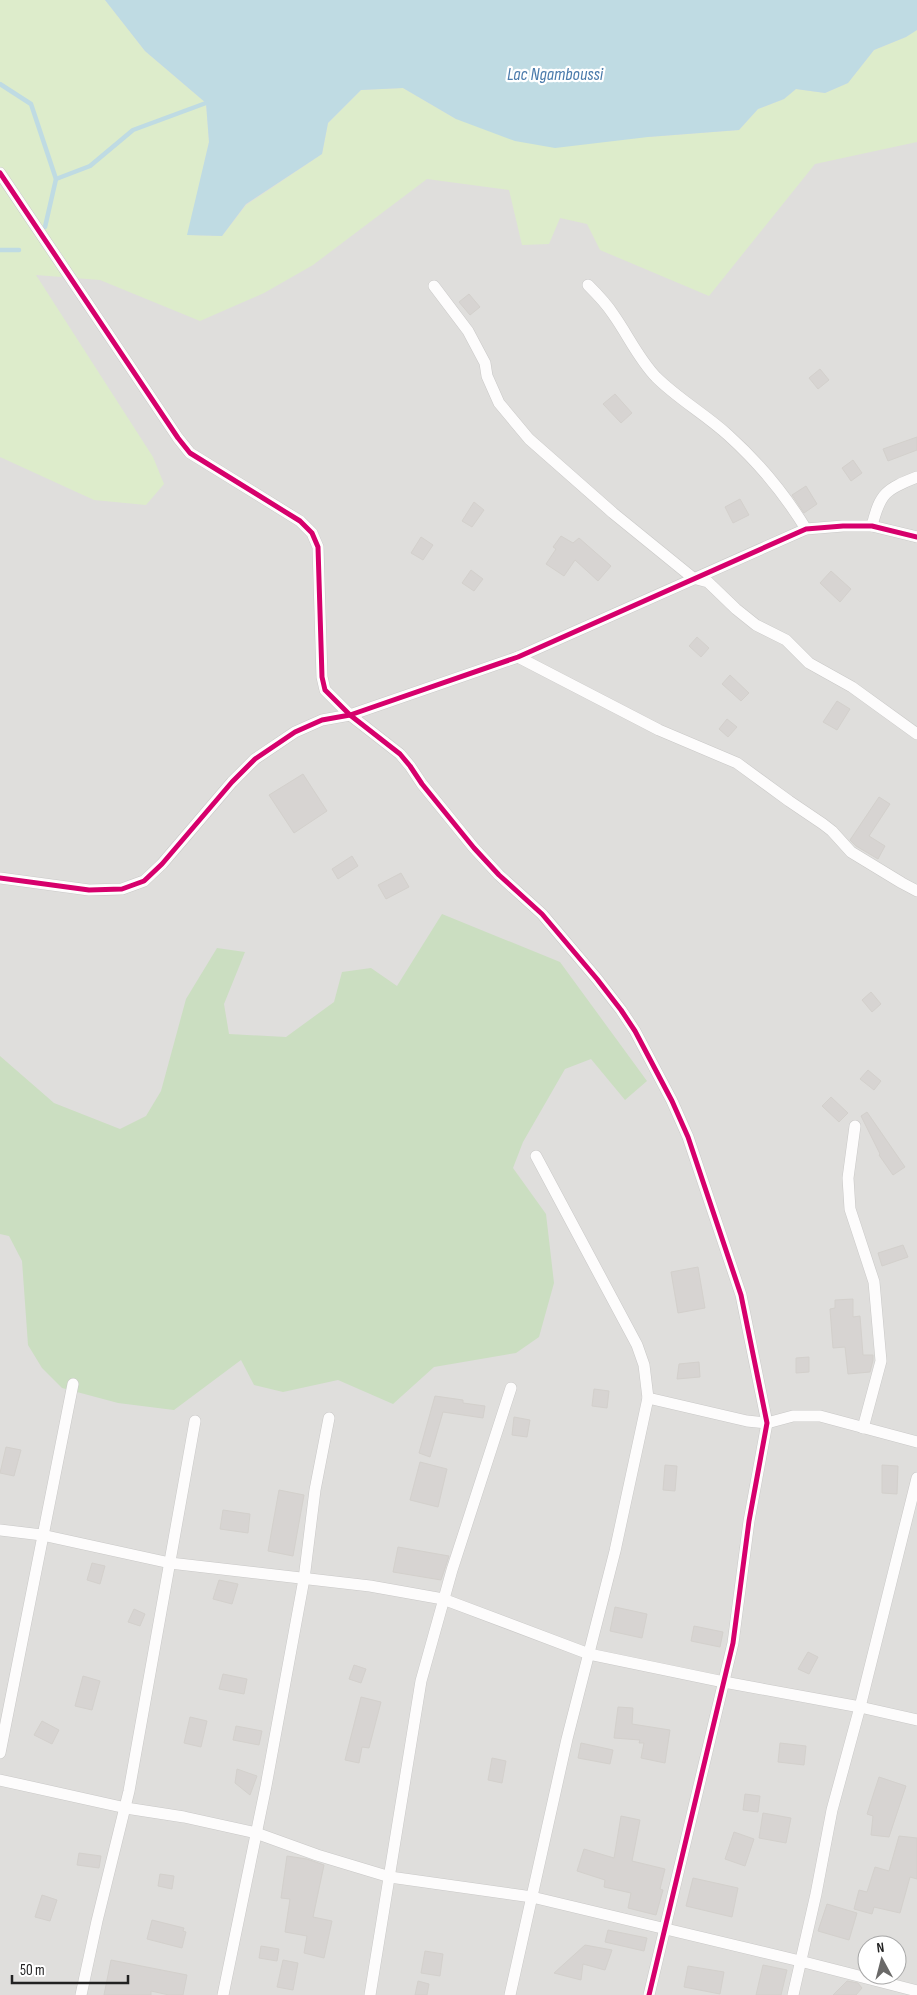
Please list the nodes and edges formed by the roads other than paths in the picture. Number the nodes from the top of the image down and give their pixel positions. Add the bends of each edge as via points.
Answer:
1 (0, 173) edge
2 (588, 285) dead end
3 (434, 286) dead end
4 (917, 476) edge
5 (872, 526) junction
6 (806, 529) junction
7 (917, 538) edge
8 (693, 578) junction
9 (518, 657) junction
10 (350, 715) junction
11 (917, 734) edge
12 (0, 878) edge
13 (917, 891) edge
14 (855, 1126) dead end
15 (536, 1156) dead end
16 (73, 1384) dead end
17 (511, 1388) dead end
18 (648, 1398) junction
19 (329, 1418) dead end
20 (195, 1421) dead end
21 (766, 1423) junction
22 (863, 1428) junction
23 (917, 1442) edge
24 (917, 1478) edge
25 (0, 1530) edge
26 (42, 1536) junction
27 (170, 1563) junction
28 (304, 1579) junction
29 (443, 1599) junction
30 (589, 1654) junction
31 (724, 1682) junction
32 (860, 1707) junction
33 (917, 1720) edge
34 (0, 1753) edge
35 (0, 1780) edge
36 (126, 1808) junction
37 (256, 1833) junction
38 (390, 1876) junction
39 (532, 1897) junction
40 (666, 1928) junction
41 (800, 1961) junction
42 (917, 1991) edge
43 (81, 1995) edge
44 (223, 1995) edge
45 (370, 1995) edge
46 (510, 1995) edge
47 (649, 1995) edge
48 (793, 1995) edge

1 - 10 street via 190,453 300,521 312,533 318,547 322,677 325,690
2 - 6 street via 614,314 655,376 727,434 771,478
3 - 8 street via 468,331 485,363 499,403 529,439 612,513
4 - 5 street via 882,496
5 - 6 street
5 - 7 street
6 - 8 street
8 - 9 street
8 - 11 street via 708,582 756,625 786,640 816,668 852,687
9 - 10 street
9 - 13 street via 659,730 737,763 832,831 851,852
10 - 12 street via 322,720 295,732 255,759 144,881 122,889 89,890
10 - 21 street via 400,754 474,848 542,914 578,956 634,1031 672,1101 741,1295
14 - 22 street via 848,1178 850,1209 874,1282 881,1361
15 - 18 street via 637,1345 644,1365
16 - 26 street
17 - 29 street
18 - 21 street
18 - 30 street
19 - 28 street
20 - 27 street
21 - 22 street via 793,1416 820,1416
21 - 31 street
22 - 23 street
24 - 32 street
25 - 26 street
26 - 27 street
26 - 34 street
27 - 28 street
27 - 36 street
28 - 29 street
28 - 37 street
29 - 30 street
29 - 38 street via 421,1681
30 - 31 street
30 - 39 street
31 - 32 street
31 - 40 street
32 - 33 street
32 - 41 street via 832,1810
35 - 36 street
36 - 37 street
36 - 43 street
37 - 38 street
37 - 44 street
38 - 39 street
38 - 45 street
39 - 40 street
39 - 46 street
40 - 41 street
40 - 47 street
41 - 42 street
41 - 48 street

